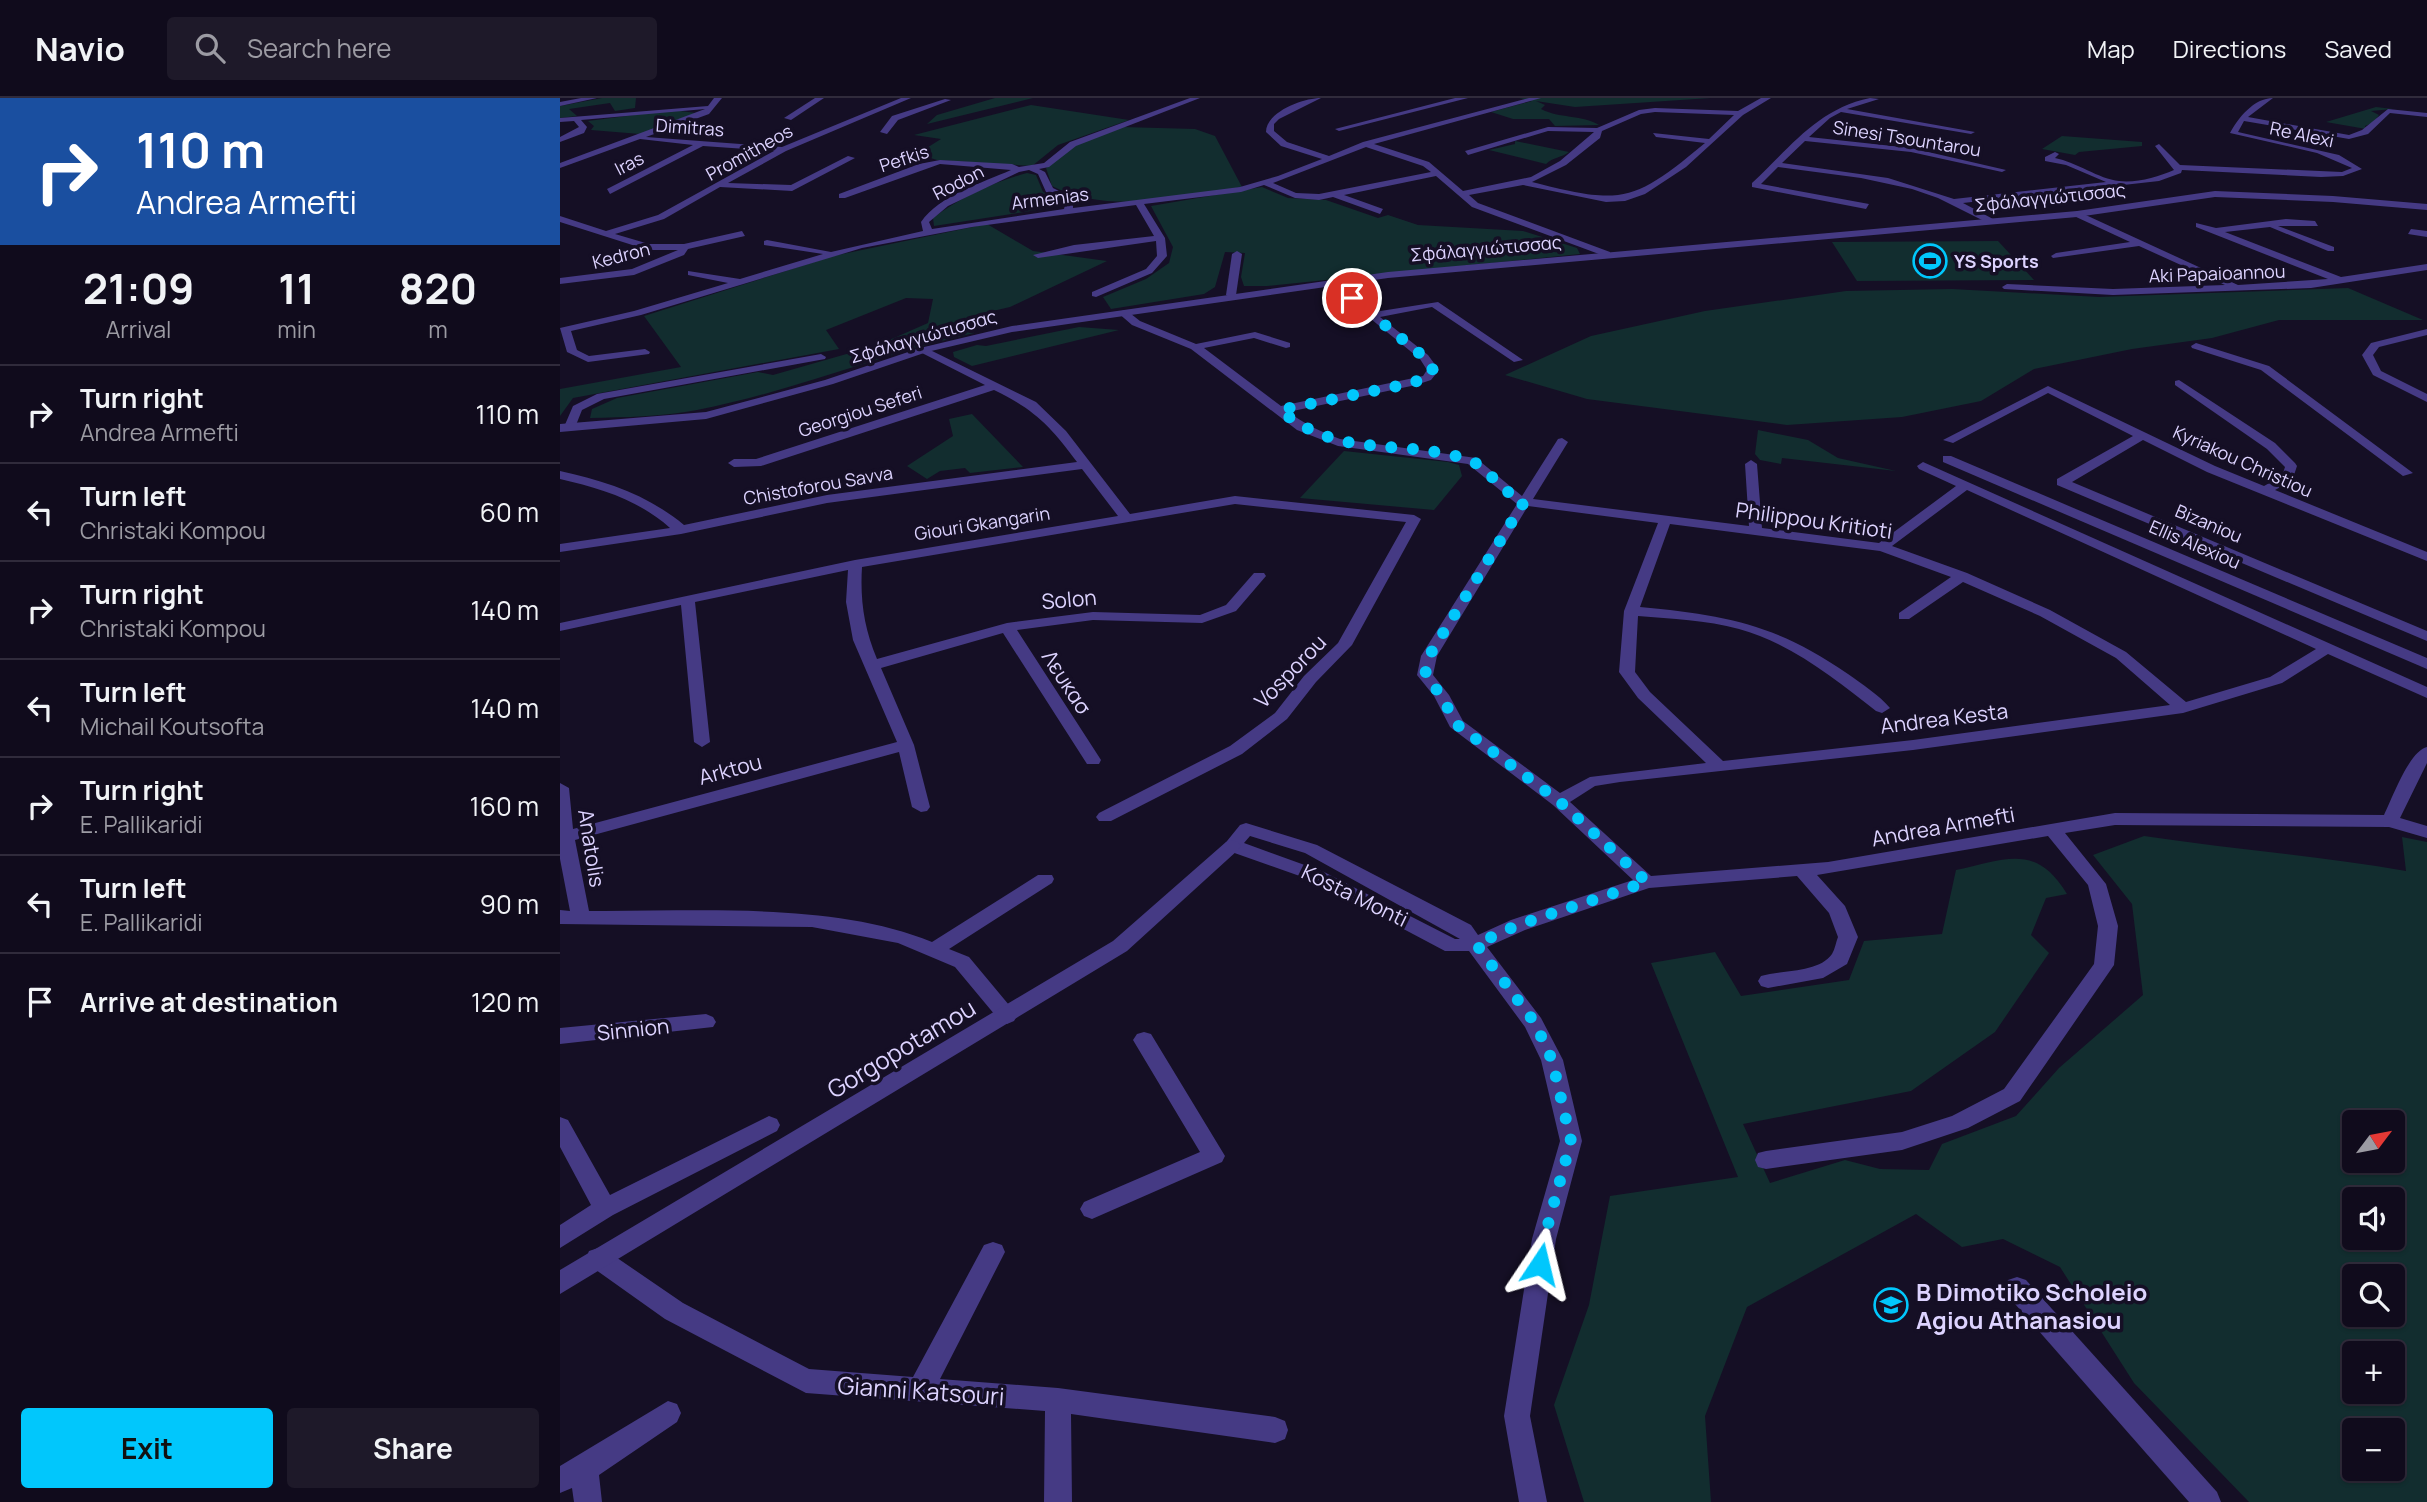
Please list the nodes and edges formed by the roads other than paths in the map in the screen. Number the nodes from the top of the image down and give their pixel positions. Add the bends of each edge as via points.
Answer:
1 (593, 98) edge
2 (645, 98) edge
3 (718, 98) edge
4 (820, 98) edge
5 (907, 98) edge
6 (1174, 98) edge
7 (1196, 98) edge
8 (1317, 98) edge
9 (1464, 98) edge
10 (1537, 98) edge
11 (1767, 98) edge
12 (2269, 98) edge
13 (1875, 99) edge
14 (947, 100) dead end
15 (1499, 100) edge
16 (1185, 101) junction
17 (1513, 102) junction
18 (560, 104) edge
19 (712, 107) junction
20 (1150, 110) dead end
21 (1837, 110) junction
22 (641, 111) junction
23 (1736, 113) junction
24 (863, 115) junction
25 (2427, 115) edge
26 (575, 118) junction
27 (788, 118) dead end
28 (895, 118) junction
29 (2242, 118) junction
30 (560, 120) edge
31 (1339, 130) dead end
32 (1598, 130) junction
33 (884, 131) dead end
34 (1971, 132) dead end
35 (1656, 135) dead end
36 (637, 139) junction
37 (1807, 139) junction
38 (560, 140) edge
39 (1712, 141) junction
40 (701, 144) junction
41 (1366, 144) junction
42 (2159, 146) dead end
43 (783, 149) junction
44 (1468, 153) dead end
45 (2055, 154) dead end
46 (851, 158) dead end
47 (1328, 158) junction
48 (1778, 165) junction
49 (560, 166) edge
50 (2178, 167) junction
51 (1032, 169) junction
52 (1017, 170) junction
53 (2002, 170) dead end
54 (1439, 173) junction
55 (1266, 183) junction
56 (1526, 183) junction
57 (2119, 184) junction
58 (721, 185) junction
59 (610, 191) dead end
60 (1334, 194) junction
61 (1460, 194) junction
62 (842, 197) dead end
63 (1956, 201) junction
64 (1139, 203) junction
65 (1866, 206) dead end
66 (2427, 207) edge
67 (1380, 211) dead end
68 (1068, 212) junction
69 (2077, 214) junction
70 (560, 219) edge
71 (1990, 221) junction
72 (2267, 224) junction
73 (2315, 224) dead end
74 (2199, 225) dead end
75 (2216, 230) junction
76 (928, 232) junction
77 (2411, 232) dead end
78 (607, 233) junction
79 (742, 234) dead end
80 (2427, 234) edge
81 (1160, 238) junction
82 (767, 243) dead end
83 (2138, 243) junction
84 (684, 247) junction
85 (2331, 250) dead end
86 (831, 253) junction
87 (1237, 254) dead end
88 (1607, 254) junction
89 (1038, 255) dead end
90 (2056, 256) dead end
91 (2427, 267) edge
92 (691, 273) dead end
93 (560, 281) edge
94 (739, 281) junction
95 (2341, 281) junction
96 (1332, 282) junction
97 (2007, 287) dead end
98 (2238, 287) junction
99 (1096, 294) dead end
100 (1231, 295) junction
101 (1122, 312) junction
102 (1372, 315) junction
103 (563, 331) edge
104 (2427, 332) edge
105 (1286, 345) dead end
106 (1195, 346) junction
107 (2196, 346) dead end
108 (924, 350) junction
109 (646, 352) dead end
110 (821, 357) dead end
111 (1518, 360) dead end
112 (2179, 383) dead end
113 (997, 385) junction
114 (2427, 399) edge
115 (1280, 410) junction
116 (565, 427) edge
117 (2143, 435) junction
118 (1950, 440) dead end
119 (1562, 442) dead end
120 (1947, 459) dead end
121 (734, 463) dead end
122 (1751, 464) dead end
123 (1084, 466) junction
124 (1923, 466) dead end
125 (2407, 473) dead end
126 (560, 475) edge
127 (1963, 487) junction
128 (2264, 491) junction
129 (1524, 502) junction
130 (1127, 519) junction
131 (1414, 519) joint
132 (1665, 522) junction
133 (681, 530) junction
134 (1756, 531) junction
135 (1882, 547) junction
136 (560, 548) edge
137 (2427, 556) edge
138 (855, 564) junction
139 (1259, 576) dead end
140 (1962, 576) junction
141 (2258, 592) junction
142 (688, 601) junction
143 (2235, 608) junction
144 (1631, 611) junction
145 (2376, 615) junction
146 (1903, 616) dead end
147 (560, 627) edge
148 (1007, 627) junction
149 (2352, 632) junction
150 (2427, 636) edge
151 (2326, 649) junction
152 (2427, 664) edge
153 (871, 666) junction
154 (2427, 693) edge
155 (1882, 708) dead end
156 (2183, 708) junction
157 (702, 742) dead end
158 (906, 745) junction
159 (2427, 752) edge
160 (1093, 760) dead end
161 (1718, 765) junction
162 (560, 788) edge
163 (1559, 801) junction
164 (922, 807) dead end
165 (1105, 817) dead end
166 (2390, 821) junction
167 (1246, 829) joint
168 (2053, 830) junction
169 (2427, 832) edge
170 (565, 837) junction
171 (1232, 846) junction
172 (1803, 871) junction
173 (1045, 879) dead end
174 (1647, 882) junction
175 (570, 916) edge
176 (1476, 944) junction
177 (933, 950) junction
178 (1768, 981) dead end
179 (1007, 1016) junction
180 (706, 1022) dead end
181 (560, 1036) edge
182 (1144, 1040) dead end
183 (769, 1125) dead end
184 (560, 1126) edge
185 (1766, 1160) dead end
186 (606, 1208) junction
187 (1092, 1209) dead end
188 (560, 1238) edge
189 (993, 1252) dead end
190 (598, 1258) junction
191 (560, 1283) edge
192 (2017, 1288) dead end
193 (920, 1390) junction
194 (1058, 1399) junction
195 (668, 1413) dead end
196 (1275, 1430) dead end
197 (572, 1474) edge
198 (588, 1502) edge
199 (1058, 1502) edge
200 (1532, 1502) edge
201 (2207, 1502) edge

1 - 18 street
2 - 22 street
3 - 19 street
4 - 27 street
5 - 24 street, Promitheos
6 - 16 street
7 - 16 street
8 - 47 street via 1276,117 1269,132 1284,144
9 - 31 street
10 - 17 street, Armenias
11 - 23 street
12 - 29 street, Re Alexi
13 - 21 street
14 - 28 street
15 - 17 street
16 - 20 street
16 - 51 street via 1073,144 1046,165
17 - 41 street, Armenias
19 - 22 street
19 - 36 street
21 - 34 street
21 - 37 street via 1815,126
22 - 26 street
23 - 32 street via 1655,110
23 - 39 street
24 - 28 street
24 - 43 street, Promitheos
25 - 29 street via 2388,111 2365,132 2349,137
26 - 30 street
26 - 38 street via 581,131
28 - 33 street
29 - 50 street, Re Alexi via 2234,133 2333,156 2358,169 2321,174
32 - 44 street via 1548,129
32 - 56 street via 1597,136 1559,167
35 - 39 street
36 - 40 street, Dimitras
36 - 49 street
37 - 48 street
37 - 53 street, Sinesi Tsountarou via 1911,150
39 - 56 street via 1630,200 1590,200
40 - 43 street, Dimitras
40 - 59 street, Iras
41 - 47 street, Armenias
41 - 54 street via 1407,156
42 - 50 street
43 - 58 street, Promitheos
45 - 57 street via 2048,159
46 - 58 street via 792,188
47 - 55 street, Armenias
48 - 63 street via 1882,178
48 - 65 street via 1755,185
50 - 57 street via 2159,179
51 - 52 street
51 - 68 street via 1041,172 1049,190 1070,200
52 - 62 street, Pefkis via 940,162
52 - 76 street, Rodon via 931,214 925,222
54 - 60 street
54 - 61 street
55 - 60 street via 1294,195
55 - 64 street, Armenias
56 - 61 street
57 - 63 street
58 - 78 street, Promitheos via 661,217
60 - 67 street
61 - 88 street via 1497,215
63 - 71 street
64 - 68 street, Armenias
64 - 81 street
66 - 69 street, Σφάλαγγιώτισσας via 2215,194
68 - 76 street, Armenias
69 - 71 street, Σφάλαγγιώτισσας
69 - 83 street
70 - 78 street
71 - 88 street, Σφάλαγγιώτισσας
72 - 73 street
72 - 75 street
72 - 85 street
74 - 75 street
75 - 95 street
76 - 86 street, Armenias
77 - 80 street
78 - 84 street via 648,247
79 - 84 street
81 - 89 street
81 - 99 street via 1162,256 1149,271
82 - 86 street
83 - 90 street
83 - 98 street
84 - 93 street, Kedron via 681,253 634,272
86 - 94 street, Armenias
87 - 100 street
88 - 96 street, Σφάλαγγιώτισσας
91 - 95 street, Aki Papaioannou
92 - 94 street
94 - 103 street, Armenias
95 - 98 street, Aki Papaioannou
96 - 100 street, Σφάλαγγιώτισσας
96 - 102 street
97 - 98 street, Aki Papaioannou via 2113,292
100 - 101 street, Σφάλαγγιώτισσας
101 - 106 street via 1136,323
101 - 108 street, Σφάλαγγιώτισσας via 1012,329
102 - 111 street via 1434,304
102 - 115 street via 1424,357 1433,370 1427,377
103 - 109 street via 572,352 588,359
104 - 114 street via 2375,345 2367,355 2377,373
105 - 106 street via 1255,335
106 - 115 street
107 - 125 street via 2265,368
108 - 113 street
108 - 116 street, Σφάλαγγιώτισσας via 706,415
110 - 116 street via 601,396 577,408
112 - 128 street via 2271,446 2291,466 2288,478
113 - 121 street, Georgiou Seferi via 757,463
113 - 123 street via 1032,404 1062,434
115 - 129 street via 1301,427 1338,442 1472,461 1503,491
117 - 118 street, Kyriakou Christiou via 2048,389
117 - 128 street, Kyriakou Christiou
117 - 145 street, Bizaniou via 2063,482
119 - 129 street
120 - 141 street, Ellis Alexiou
122 - 134 street
123 - 130 street
123 - 133 street, Chistoforou Savva via 827,499
124 - 127 street, Ellis Alexiou
126 - 133 street via 632,496 661,511
127 - 135 street
127 - 143 street, Ellis Alexiou
128 - 137 street, Kyriakou Christiou
129 - 132 street, Philippou Kritioti
129 - 163 street via 1429,656 1425,675 1456,724
130 - 131 street, Giouri Gkangarin via 1235,500
130 - 138 street, Giouri Gkangarin
131 - 165 street, Vosporou via 1345,645 1281,716 1236,750
132 - 134 street, Philippou Kritioti
132 - 144 street
133 - 136 street, Chistoforou Savva
134 - 135 street, Philippou Kritioti
135 - 140 street, Philippou Kritioti
138 - 142 street, Giouri Gkangarin
138 - 153 street via 853,602
139 - 148 street, Solon via 1231,608 1202,619 1093,617
140 - 146 street
140 - 156 street, Philippou Kritioti via 2045,613 2121,655
141 - 143 street
141 - 149 street, Ellis Alexiou
142 - 147 street, Giouri Gkangarin
142 - 157 street
143 - 151 street, Ellis Alexiou
144 - 155 street via 1723,621 1772,635 1827,664
144 - 161 street via 1627,672 1644,695
145 - 149 street
145 - 150 street, Bizaniou
148 - 153 street, Solon
148 - 160 street, Λευκασ
149 - 152 street, Ellis Alexiou
151 - 154 street, Ellis Alexiou
151 - 156 street, Andrea Kesta via 2276,680
153 - 158 street
156 - 161 street, Andrea Kesta via 1913,746
158 - 164 street
158 - 170 street, Arktou
159 - 166 street
161 - 163 street, Andrea Kesta via 1590,782
162 - 170 street, Anatolis
163 - 174 street
166 - 168 street, Andrea Armefti via 2115,819
166 - 169 street, Andrea Armefti
167 - 171 street, Gorgopotamou
167 - 176 street, Kosta Monti via 1311,849 1464,930
168 - 172 street, Andrea Armefti
168 - 185 street via 2096,884 2108,926 2104,965 2012,1096 1960,1122 1902,1141
170 - 175 street, Anatolis
171 - 176 street, Kosta Monti via 1278,858 1311,873 1452,946
171 - 179 street, Gorgopotamou via 1120,946
172 - 174 street, Andrea Armefti
172 - 178 street via 1838,911 1847,937 1840,959 1816,973
173 - 177 street
174 - 176 street, Andrea Armefti via 1518,925
175 - 177 street via 812,920 902,937
176 - 200 street, Kosta Monti via 1535,1023 1552,1060 1571,1141 1544,1239 1517,1416
177 - 179 street via 962,962
179 - 190 street, Gorgopotamou
180 - 181 street, Sinnion
182 - 187 street via 1214,1156
183 - 186 street
184 - 186 street
186 - 188 street
189 - 193 street
190 - 191 street, Gorgopotamou
190 - 193 street, Gianni Katsouri via 674,1311 806,1381
192 - 201 street
193 - 194 street, Gianni Katsouri
194 - 196 street, Gianni Katsouri
194 - 199 street
195 - 197 street
197 - 198 street

